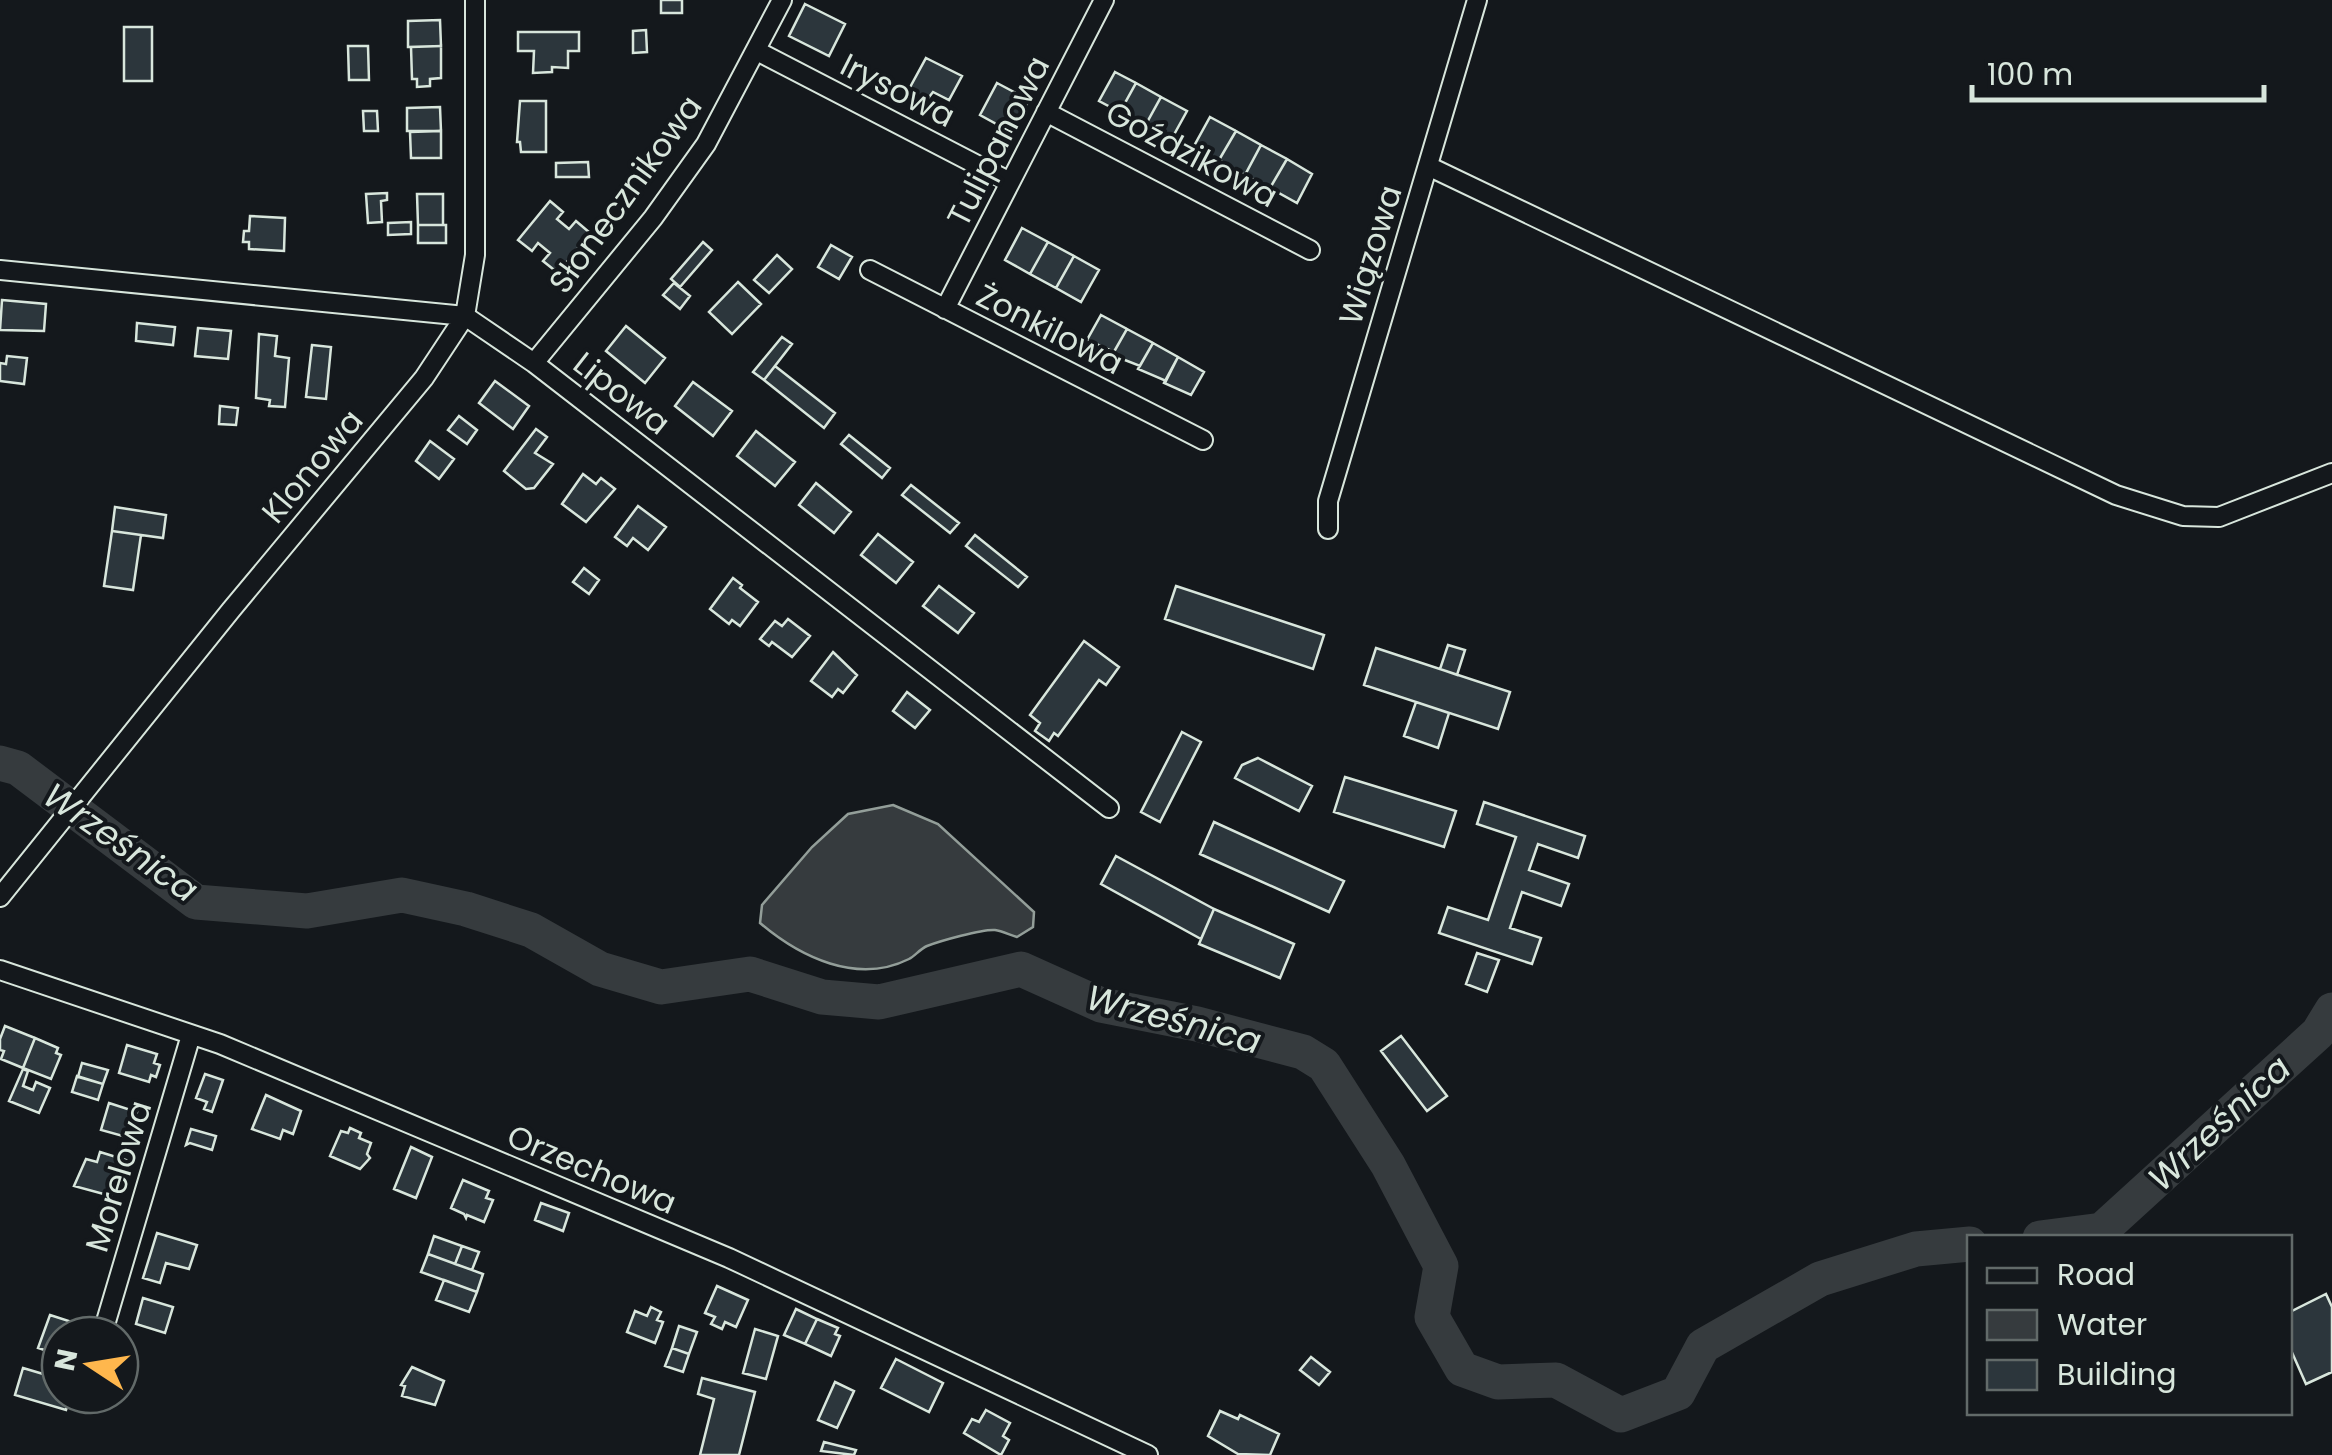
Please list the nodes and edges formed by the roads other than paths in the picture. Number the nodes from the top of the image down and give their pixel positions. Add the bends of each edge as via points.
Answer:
1 (475, 0) edge
2 (782, 0) edge
3 (1104, 0) edge
4 (1477, 0) edge
5 (758, 51) junction
6 (1046, 112) junction
7 (1428, 166) junction
8 (1010, 182) junction
9 (1310, 250) dead end
10 (0, 270) edge
11 (870, 270) dead end
12 (945, 309) junction
13 (464, 316) junction
14 (534, 363) junction
15 (1203, 440) dead end
16 (2332, 472) edge
17 (1328, 529) dead end
18 (1109, 808) dead end
19 (0, 897) edge
20 (0, 970) edge
21 (192, 1034) junction
22 (108, 1315) edge
23 (1137, 1453) edge

1 - 13 street, Klonowa via 475,255
2 - 5 street, Słonecznikowa
3 - 6 street, Tulipanowa
4 - 7 street, Wiązowa
5 - 8 street, Irysowa
5 - 14 street, Słonecznikowa via 706,144 653,218
6 - 8 street, Tulipanowa
6 - 9 street, Goździkowa
7 - 16 street via 2116,496 2182,516 2219,518
7 - 17 street, Wiązowa via 1328,501
8 - 12 street, Tulipanowa
10 - 13 street, Lipowa
11 - 12 street, Żonkilowa
12 - 15 street, Żonkilowa
13 - 14 street, Lipowa
13 - 19 street, Klonowa via 424,378
14 - 18 street, Lipowa
20 - 21 street, Orzechowa
21 - 22 street, Morelowa
21 - 23 street, Orzechowa via 729,1258

